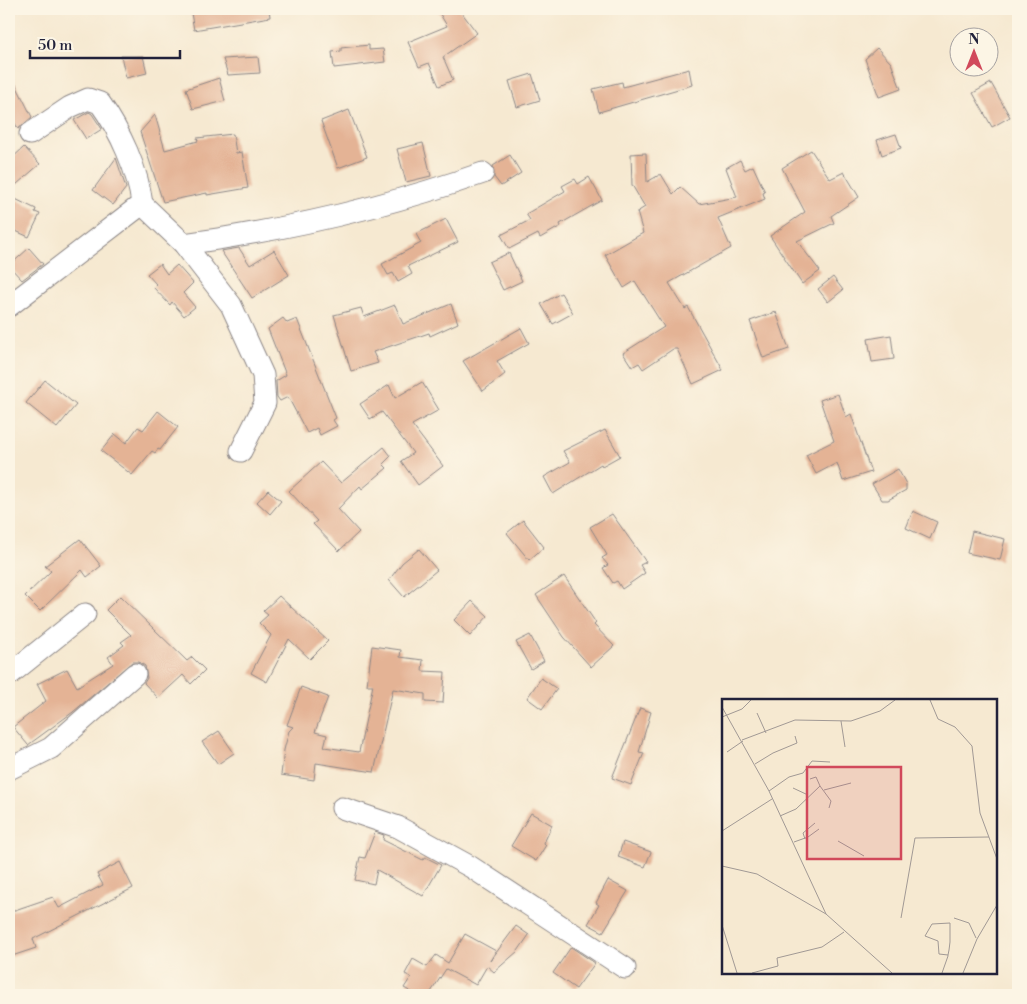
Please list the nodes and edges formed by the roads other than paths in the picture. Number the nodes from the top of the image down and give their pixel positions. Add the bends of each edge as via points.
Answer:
1 (30, 134) dead end
2 (483, 173) dead end
3 (142, 204) junction
4 (184, 244) junction
5 (10, 304) edge
6 (241, 451) dead end
7 (85, 614) dead end
8 (135, 674) dead end
9 (9, 675) edge
10 (9, 769) edge
11 (342, 808) dead end
12 (625, 968) dead end

1 - 3 street via 88,99 100,103 128,156
2 - 4 street via 430,192 293,226
3 - 4 street
3 - 5 street
4 - 6 street via 231,305 263,375 266,403
7 - 9 street
8 - 10 street via 51,748
11 - 12 street via 398,827 471,867

